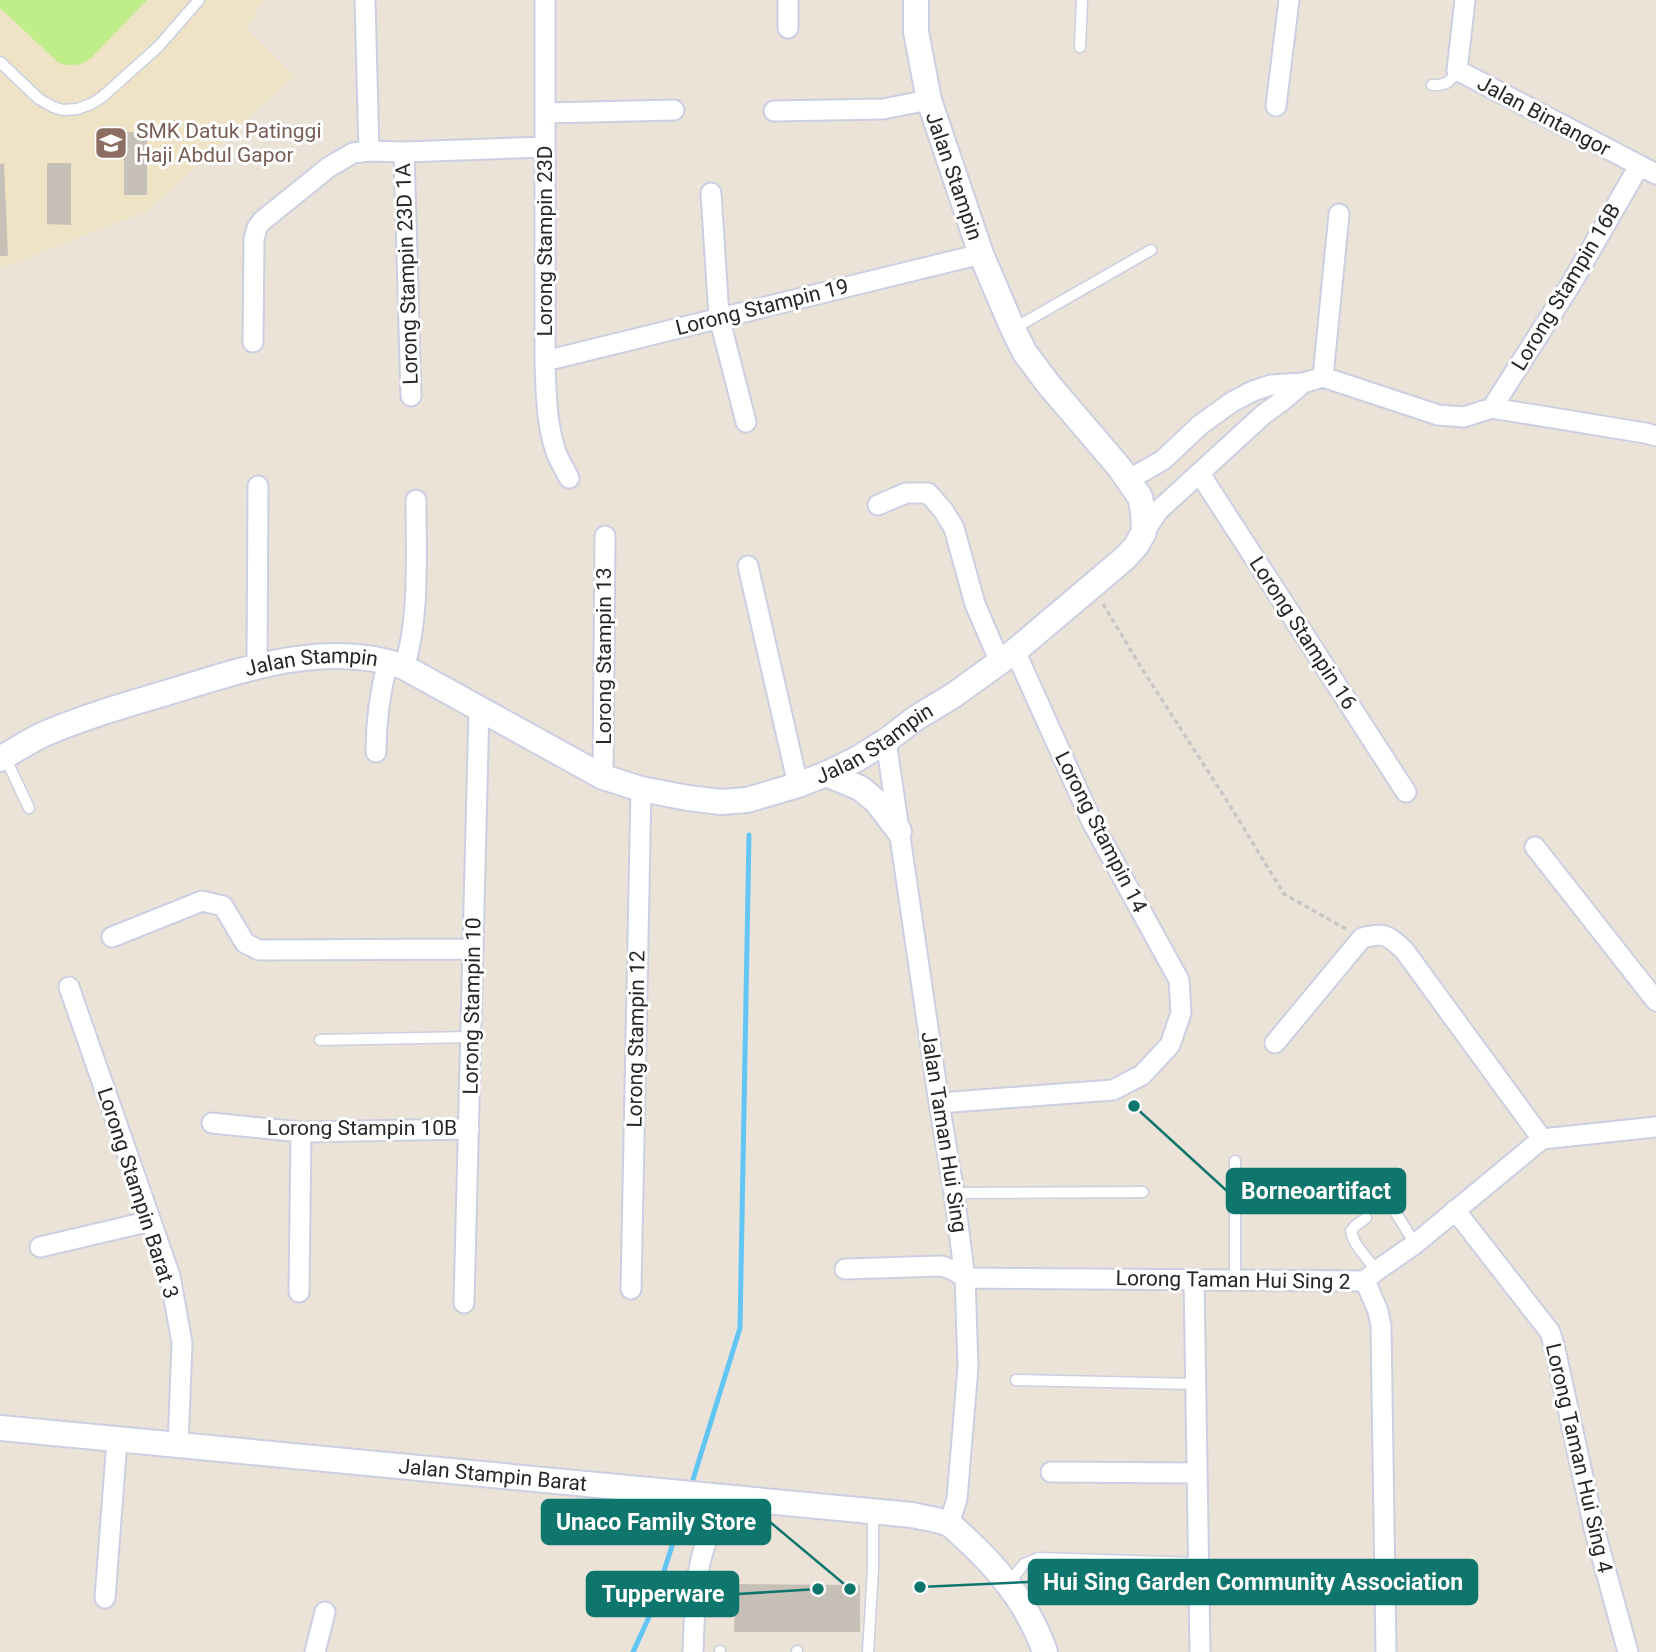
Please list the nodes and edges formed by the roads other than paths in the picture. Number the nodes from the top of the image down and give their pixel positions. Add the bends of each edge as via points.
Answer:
1 (199, 0) edge
2 (365, 0) edge
3 (545, 0) edge
4 (788, 0) edge
5 (916, 0) edge
6 (1082, 0) edge
7 (1289, 0) edge
8 (1465, 0) edge
9 (788, 28) dead end
10 (1080, 47) dead end
11 (0, 62) edge
12 (1457, 70) junction
13 (1432, 85) dead end
14 (929, 100) junction
15 (1276, 106) dead end
16 (674, 110) dead end
17 (774, 111) dead end
18 (545, 113) junction
19 (544, 147) junction
20 (369, 151) junction
21 (404, 152) junction
22 (1648, 170) edge
23 (711, 193) dead end
24 (1339, 214) dead end
25 (1151, 250) dead end
26 (981, 254) junction
27 (719, 317) junction
28 (1013, 329) junction
29 (253, 342) dead end
30 (545, 361) junction
31 (1323, 377) junction
32 (1303, 383) junction
33 (411, 396) dead end
34 (1492, 408) junction
35 (746, 422) dead end
36 (1656, 436) edge
37 (1200, 474) junction
38 (569, 478) dead end
39 (1128, 480) junction
40 (258, 485) dead end
41 (416, 500) dead end
42 (878, 505) dead end
43 (1144, 532) junction
44 (605, 536) dead end
45 (748, 566) dead end
46 (1007, 656) junction
47 (396, 664) junction
48 (257, 665) junction
49 (479, 708) junction
50 (886, 741) junction
51 (376, 752) dead end
52 (2, 757) edge
53 (826, 774) junction
54 (603, 777) junction
55 (798, 785) junction
56 (641, 789) junction
57 (1406, 792) dead end
58 (29, 808) dead end
59 (899, 831) junction
60 (1535, 847) dead end
61 (111, 937) dead end
62 (472, 949) junction
63 (69, 987) dead end
64 (1656, 1001) edge
65 (471, 1037) junction
66 (320, 1040) dead end
67 (1276, 1043) dead end
68 (939, 1103) junction
69 (212, 1123) dead end
70 (1656, 1127) edge
71 (469, 1129) junction
72 (300, 1132) junction
73 (1542, 1139) junction
74 (1236, 1161) dead end
75 (1143, 1192) dead end
76 (954, 1193) junction
77 (1388, 1200) dead end
78 (1455, 1210) junction
79 (1366, 1218) dead end
80 (151, 1221) junction
81 (1415, 1244) junction
82 (40, 1247) dead end
83 (845, 1269) dead end
84 (1371, 1276) junction
85 (965, 1278) junction
86 (1195, 1279) junction
87 (1235, 1280) junction
88 (631, 1289) dead end
89 (299, 1292) dead end
90 (464, 1303) dead end
91 (1016, 1380) dead end
92 (1195, 1384) junction
93 (0, 1429) edge
94 (117, 1440) junction
95 (178, 1446) junction
96 (1051, 1472) dead end
97 (1197, 1473) junction
98 (738, 1498) junction
99 (873, 1511) junction
100 (949, 1524) junction
101 (1200, 1563) junction
102 (1007, 1584) junction
103 (105, 1598) dead end
104 (325, 1612) dead end
105 (314, 1652) edge
106 (694, 1652) edge
107 (868, 1652) edge
108 (1045, 1652) edge
109 (1200, 1652) edge
110 (1386, 1652) edge
111 (1628, 1652) edge

1 - 11 lane via 158,47 102,97 77,109 63,110 39,99
2 - 20 street
3 - 18 street, Lorong Stampin 23D
4 - 9 street
5 - 14 street, Jalan Stampin via 916,32
6 - 10 lane
7 - 15 street
8 - 12 street, Jalan Bintangor
12 - 13 lane via 1448,83
12 - 22 street, Jalan Bintangor
14 - 17 street via 883,109
14 - 26 street, Jalan Stampin
16 - 18 street
18 - 19 street, Lorong Stampin 23D
19 - 21 street
19 - 30 street, Lorong Stampin 23D
20 - 21 street
20 - 29 street via 353,153 330,167 257,228
21 - 33 street, Lorong Stampin 23D 1A
22 - 34 street, Lorong Stampin 16B
23 - 27 street
24 - 31 street
25 - 28 lane
26 - 27 street, Lorong Stampin 19
26 - 28 street, Jalan Stampin
27 - 30 street, Lorong Stampin 19
27 - 35 street
28 - 39 street, Jalan Stampin via 1049,385
30 - 38 street, Lorong Stampin 23D via 551,429
31 - 32 street
31 - 34 street via 1438,415 1464,417
32 - 37 street
32 - 39 street via 1271,385 1232,402 1163,460
34 - 36 street
37 - 43 street via 1159,510
37 - 57 street, Lorong Stampin 16
39 - 43 street, Jalan Stampin via 1140,497
40 - 48 street
41 - 47 street via 412,639
42 - 46 street, Lorong Stampin 14 via 905,493 928,493 943,510 954,528 975,604
43 - 46 street, Jalan Stampin via 1125,558
44 - 54 street, Lorong Stampin 13
45 - 55 street
46 - 50 street, Jalan Stampin
46 - 68 street, Lorong Stampin 14 via 1179,980 1181,1013 1170,1045 1142,1074 1113,1090
47 - 48 street, Jalan Stampin via 337,656
47 - 49 street, Jalan Stampin
47 - 51 street via 379,704
48 - 52 street, Jalan Stampin via 88,716
49 - 54 street, Jalan Stampin
49 - 62 street, Lorong Stampin 10
50 - 53 street, Jalan Stampin
50 - 59 street, Jalan Taman Hui Sing
52 - 58 lane
53 - 55 street, Jalan Stampin
53 - 59 street via 860,788
54 - 56 street, Jalan Stampin
55 - 56 street, Jalan Stampin via 747,800 721,802
56 - 88 street, Lorong Stampin 12
59 - 68 street, Jalan Taman Hui Sing
60 - 64 street
61 - 62 street via 202,901 223,906 245,943 259,950
62 - 65 street, Lorong Stampin 10
63 - 80 street, Lorong Stampin Barat 3
65 - 66 lane
65 - 71 street, Lorong Stampin 10
67 - 73 street via 1362,937 1391,937
68 - 76 street, Jalan Taman Hui Sing
69 - 72 street, Lorong Stampin 10B
70 - 73 street
71 - 72 street, Lorong Stampin 10B
71 - 90 street, Lorong Stampin 10
72 - 89 street
73 - 78 street, Lorong Taman Hui Sing 2
74 - 87 lane
75 - 76 lane
76 - 85 street, Jalan Taman Hui Sing
77 - 81 lane
78 - 81 street, Lorong Taman Hui Sing 2
78 - 111 street, Lorong Taman Hui Sing 4 via 1549,1332
79 - 84 lane via 1351,1231 1352,1240 1369,1258
80 - 82 street
80 - 95 street, Lorong Stampin Barat 3 via 170,1276 182,1343
81 - 84 street, Lorong Taman Hui Sing 2
83 - 85 street, Lorong Taman Hui Sing 2 via 942,1266
84 - 87 street, Lorong Taman Hui Sing 2
84 - 110 street via 1381,1326
85 - 86 street, Lorong Taman Hui Sing 2
85 - 100 street, Jalan Taman Hui Sing via 968,1367 957,1499
86 - 87 street, Lorong Taman Hui Sing 2
86 - 92 street
91 - 92 lane
92 - 97 street
93 - 94 street, Jalan Stampin Barat
94 - 95 street, Jalan Stampin Barat
94 - 103 street
95 - 98 street, Jalan Stampin Barat
96 - 97 street
97 - 101 street
98 - 99 street, Jalan Stampin Barat
98 - 106 street via 718,1519 703,1549
99 - 100 street, Jalan Stampin Barat
99 - 107 lane
100 - 102 street, Jalan Stampin Barat
101 - 102 lane via 1038,1559 1024,1564
101 - 109 street
102 - 108 street, Jalan Stampin Barat
104 - 105 street

